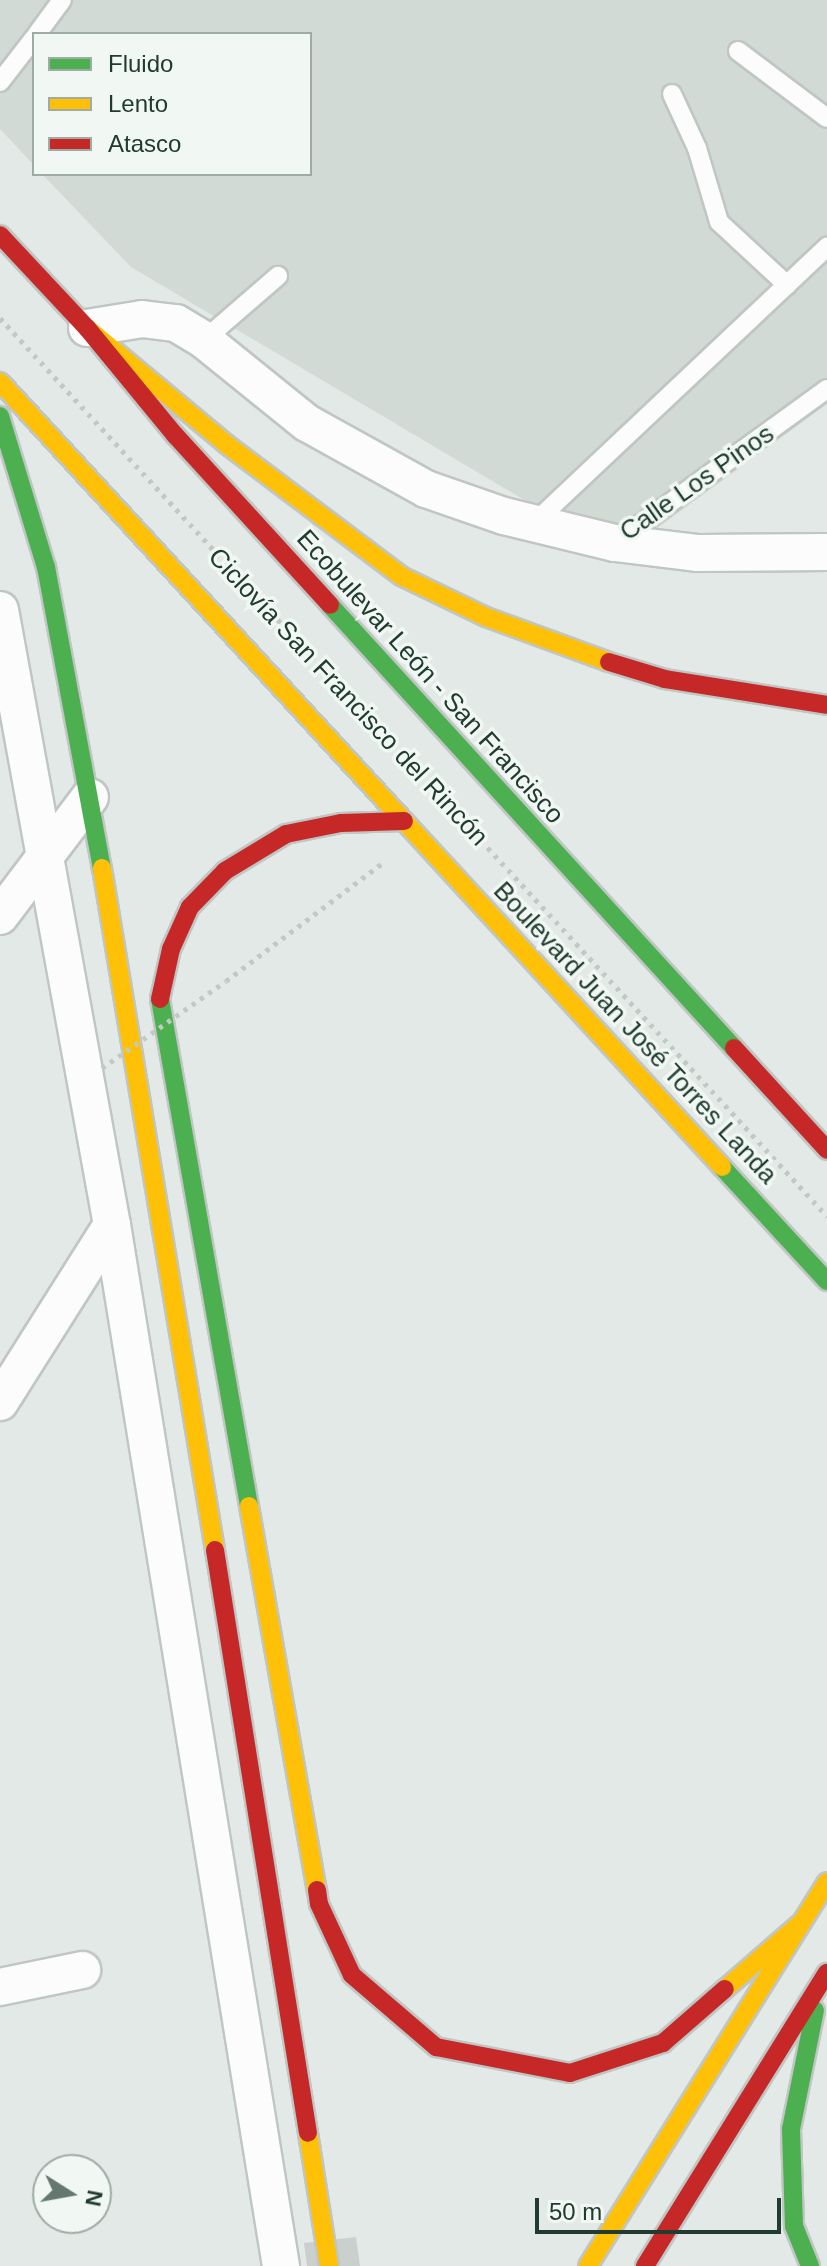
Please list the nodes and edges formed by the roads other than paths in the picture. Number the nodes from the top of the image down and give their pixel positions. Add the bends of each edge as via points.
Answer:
1 (62, 0) edge
2 (38, 32) edge
3 (32, 40) edge
4 (738, 51) dead end
5 (0, 82) edge
6 (672, 94) dead end
7 (827, 118) edge
8 (0, 235) edge
9 (827, 247) edge
10 (278, 276) dead end
11 (787, 285) junction
12 (87, 328) junction
13 (204, 340) junction
14 (0, 382) edge
15 (827, 389) edge
16 (0, 416) edge
17 (534, 523) junction
18 (615, 543) junction
19 (827, 552) edge
20 (0, 610) edge
21 (827, 705) edge
22 (90, 797) junction
23 (411, 828) junction
24 (46, 857) junction
25 (0, 916) edge
26 (827, 1150) edge
27 (112, 1225) junction
28 (827, 1281) edge
29 (0, 1402) edge
30 (827, 1882) edge
31 (802, 1922) junction
32 (82, 1970) dead end
33 (824, 1978) edge
34 (0, 1987) edge
35 (281, 2266) edge
36 (329, 2266) edge
37 (588, 2266) edge
38 (645, 2266) edge
39 (810, 2266) edge

1 - 2 lane
3 - 5 lane
4 - 7 lane
6 - 11 lane via 697,148 719,222
8 - 12 main road, Ecobulevar León - San Francisco
9 - 11 lane
10 - 13 lane
11 - 17 lane
12 - 13 street, Calle Los Pinos via 142,319 176,323
12 - 21 main road via 226,444 401,576 500,622 651,675
12 - 26 main road, Ecobulevar León - San Francisco via 175,435
13 - 17 street, Calle Los Pinos via 320,430 426,489
14 - 23 main road
15 - 18 lane, Calle Los Pinos
16 - 22 main road via 46,567
17 - 18 street, Calle Los Pinos
18 - 19 street via 698,553
20 - 24 street
22 - 24 street
22 - 36 main road
23 - 28 main road, Boulevard Juan José Torres Landa
23 - 31 main road via 341,823 286,834 225,871 190,907 171,949 160,1000 319,1904 352,1975 436,2047 570,2073 663,2043
24 - 25 street
24 - 27 street
27 - 29 street
27 - 35 street
30 - 31 main road
31 - 37 main road
32 - 34 street
33 - 38 main road
33 - 39 main road via 791,2129 794,2226

